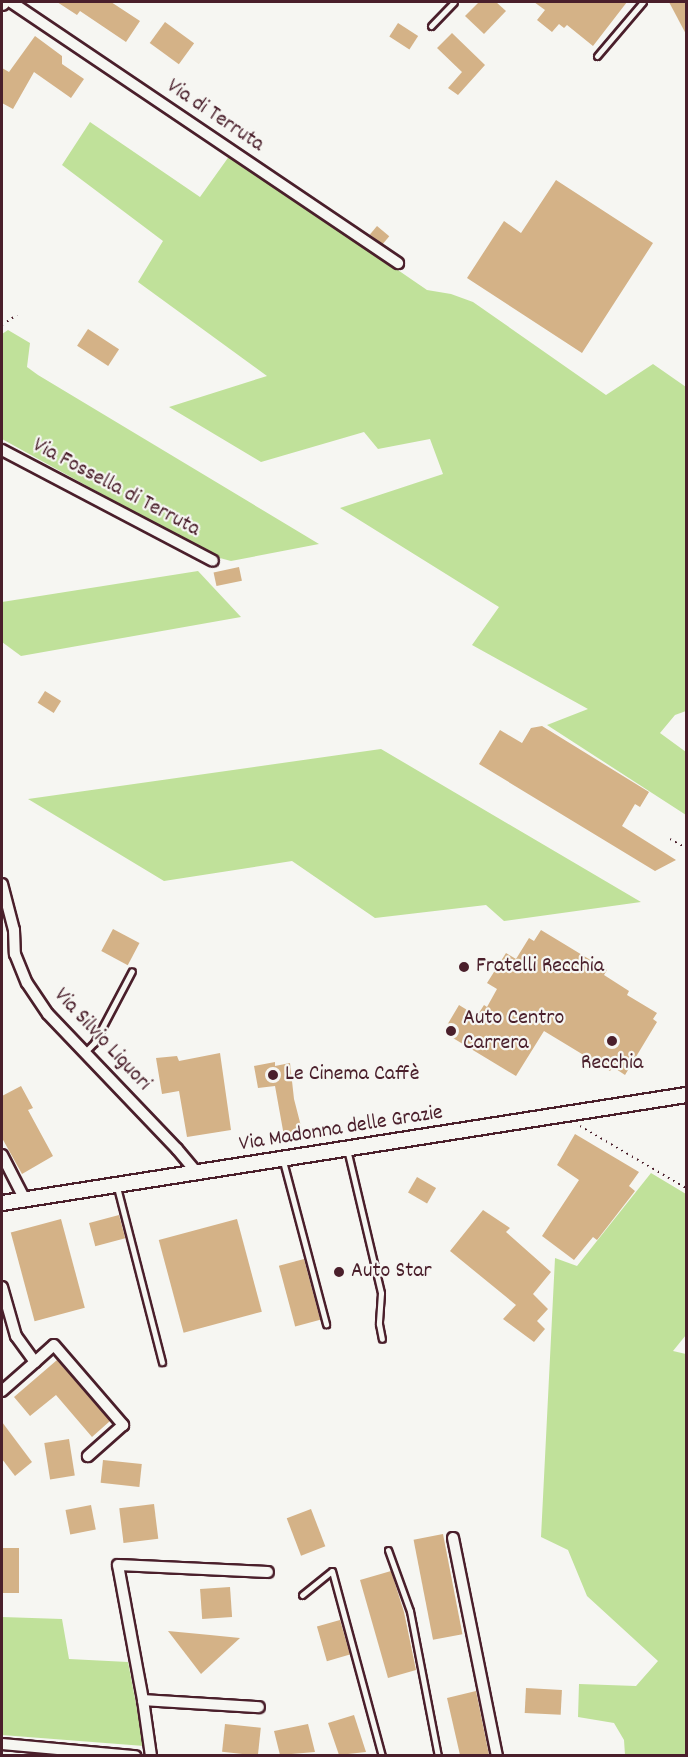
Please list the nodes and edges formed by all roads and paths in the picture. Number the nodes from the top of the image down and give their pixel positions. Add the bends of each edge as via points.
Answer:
1 (11, 2) edge
2 (454, 2) edge
3 (643, 2) edge
4 (431, 26) dead end
5 (597, 56) dead end
6 (398, 263) dead end
7 (17, 315) dead end
8 (2, 325) edge
9 (2, 450) edge
10 (213, 561) dead end
11 (670, 839) dead end
12 (687, 848) edge
13 (2, 884) edge
14 (132, 971) dead end
15 (85, 1052) junction
16 (687, 1095) edge
17 (575, 1112) junction
18 (347, 1149) junction
19 (2, 1155) edge
20 (283, 1159) junction
21 (196, 1173) junction
22 (117, 1185) junction
23 (687, 1188) edge
24 (25, 1200) junction
25 (2, 1203) edge
26 (2, 1287) edge
27 (327, 1324) dead end
28 (382, 1339) dead end
29 (35, 1362) junction
30 (162, 1362) dead end
31 (2, 1391) edge
32 (88, 1456) dead end
33 (453, 1538) dead end
34 (388, 1550) dead end
35 (268, 1572) dead end
36 (302, 1595) dead end
37 (143, 1700) junction
38 (259, 1707) dead end
39 (2, 1744) edge
40 (135, 1755) edge
41 (151, 1755) edge
42 (381, 1755) edge
43 (438, 1755) edge
44 (497, 1755) edge

1 - 6 street, Via di Terruta
2 - 4 lane
3 - 5 lane
7 - 8 path
9 - 10 street, Via Fossella di Terruta
11 - 12 path
13 - 15 street, Via Silvio Liguori via 14,930 15,954 27,984 48,1014
14 - 15 lane via 94,1043
15 - 21 street, Via Silvio Liguori
16 - 17 street, Via Madonna delle Grazie
17 - 18 street, Via Madonna delle Grazie
17 - 23 path via 580,1126
18 - 20 street, Via Madonna delle Grazie
18 - 28 lane via 381,1293
19 - 24 street
20 - 21 street, Via Madonna delle Grazie
20 - 27 lane
21 - 22 street, Via Madonna delle Grazie
22 - 24 street, Via Madonna delle Grazie
22 - 30 lane
24 - 25 street, Via Madonna delle Grazie
26 - 29 street via 16,1336
29 - 31 street
29 - 32 street via 54,1345 123,1425
33 - 44 street
34 - 43 lane via 410,1611
35 - 37 street via 118,1565
36 - 42 lane via 332,1571
37 - 38 street
37 - 41 street
39 - 40 street

